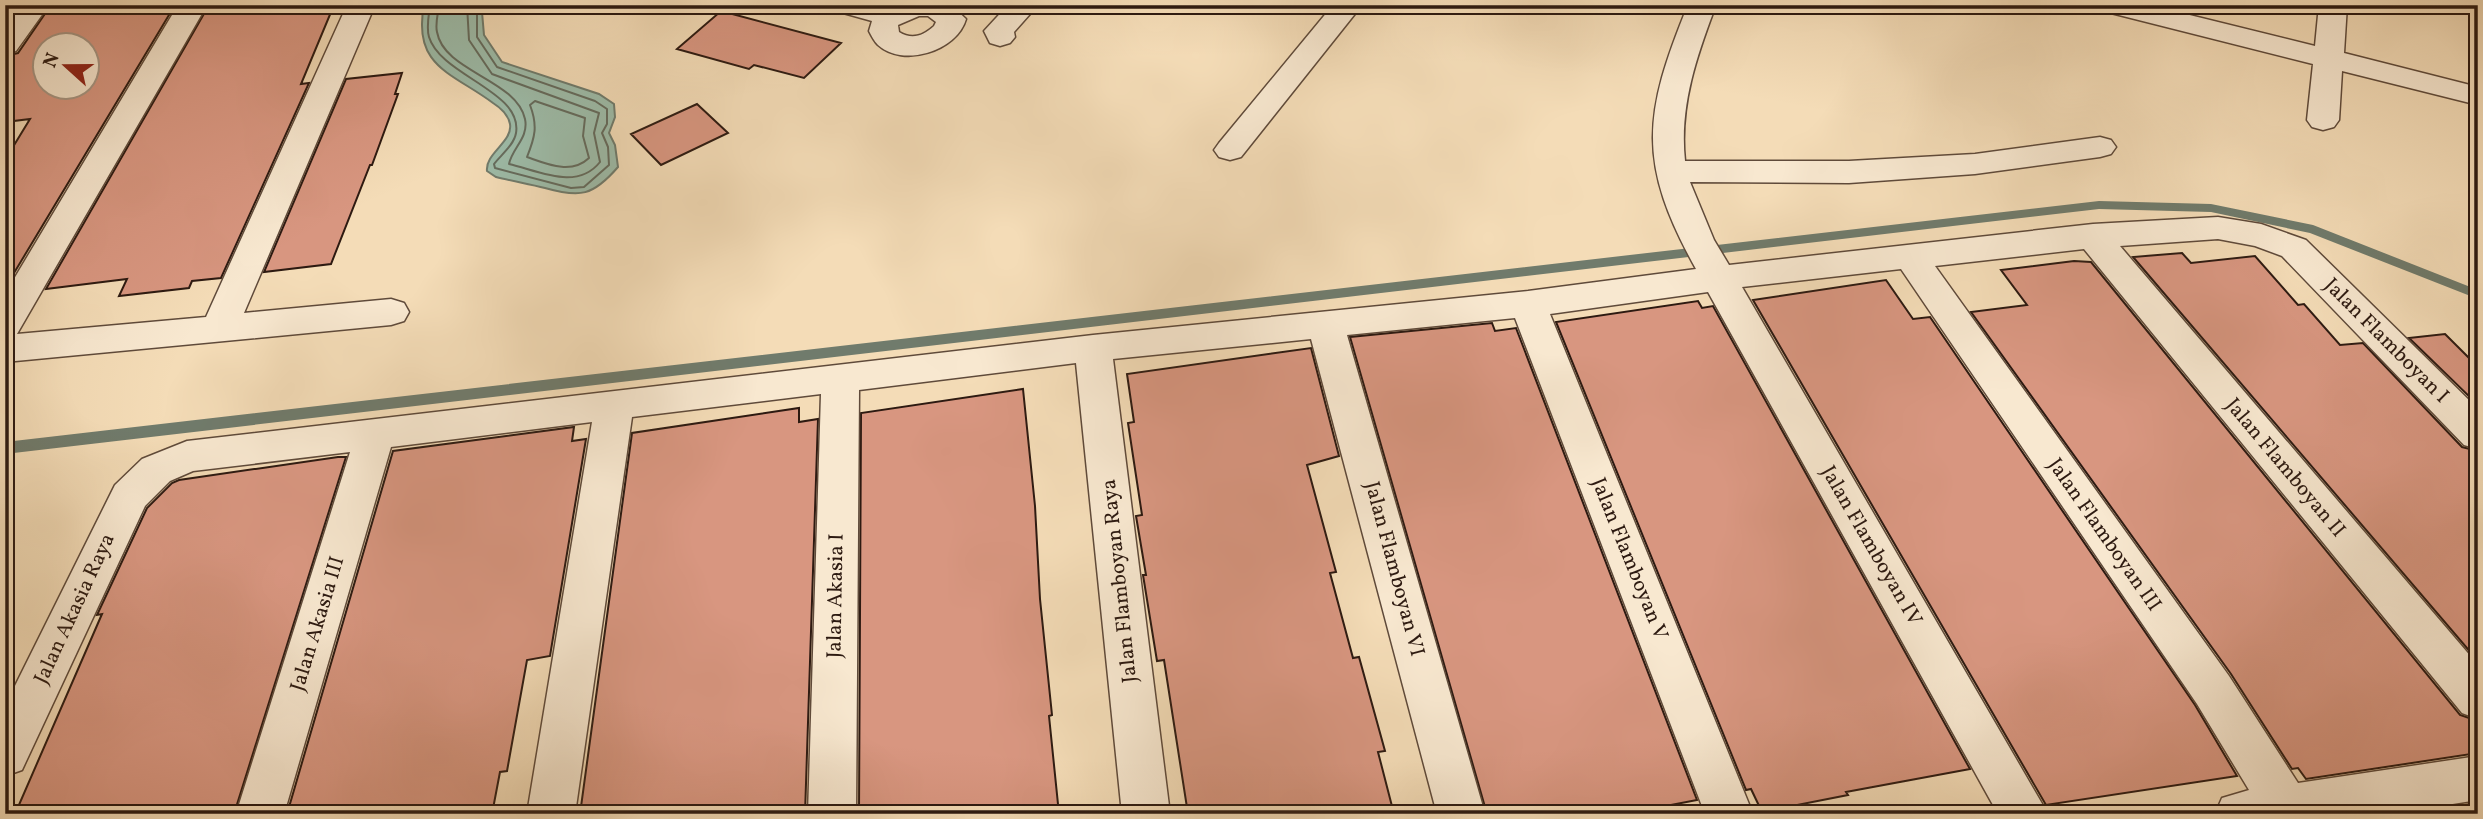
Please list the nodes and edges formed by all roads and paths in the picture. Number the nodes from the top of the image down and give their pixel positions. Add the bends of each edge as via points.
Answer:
1 (35, 5) edge
2 (193, 5) edge
3 (361, 5) edge
4 (846, 5) edge
5 (1024, 5) edge
6 (1348, 5) edge
7 (1702, 5) edge
8 (2113, 5) edge
9 (2333, 5) edge
10 (890, 17) dead end
11 (1000, 37) dead end
12 (5, 45) edge
13 (2330, 60) junction
14 (2478, 96) edge
15 (2323, 120) dead end
16 (2100, 147) dead end
17 (1230, 150) dead end
18 (1671, 172) junction
19 (2093, 236) junction
20 (1911, 258) junction
21 (1718, 278) junction
22 (1528, 304) junction
23 (391, 312) dead end
24 (1325, 324) junction
25 (5, 325) edge
26 (220, 326) junction
27 (1093, 348) junction
28 (5, 349) edge
29 (840, 379) junction
30 (614, 406) junction
31 (2478, 433) edge
32 (375, 435) junction
33 (2478, 699) edge
34 (5, 755) edge
35 (2478, 778) edge
36 (2290, 810) edge
37 (260, 814) edge
38 (551, 814) edge
39 (832, 814) edge
40 (1146, 814) edge
41 (1461, 814) edge
42 (1729, 814) edge
43 (2024, 814) edge
44 (2239, 814) edge

1 - 12 street
2 - 25 street
3 - 26 street
4 - 10 street
5 - 11 street via 1003,24
6 - 17 street
7 - 18 street, Jalan Flamboyan IV via 1670,102 1667,140
8 - 13 street
9 - 13 street
13 - 14 street
13 - 15 street
16 - 18 street via 1975,164 1849,172
18 - 21 street, Jalan Flamboyan IV via 1697,240
19 - 20 street
19 - 31 street, Jalan Flamboyan I via 2218,228 2294,248
19 - 33 street, Jalan Flamboyan II
20 - 21 street
20 - 36 street, Jalan Flamboyan III via 2213,690
21 - 22 street
21 - 43 street, Jalan Flamboyan IV
22 - 24 street
22 - 42 street, Jalan Flamboyan V
23 - 26 street
24 - 27 street
24 - 41 street, Jalan Flamboyan VI
26 - 28 street
27 - 29 street
27 - 40 street, Jalan Flamboyan Raya
29 - 30 street
29 - 39 street, Jalan Akasia I
30 - 32 street
30 - 38 street
32 - 34 street, Jalan Akasia Raya via 187,456 156,470 129,496
32 - 37 street, Jalan Akasia III
35 - 36 street
36 - 44 street

